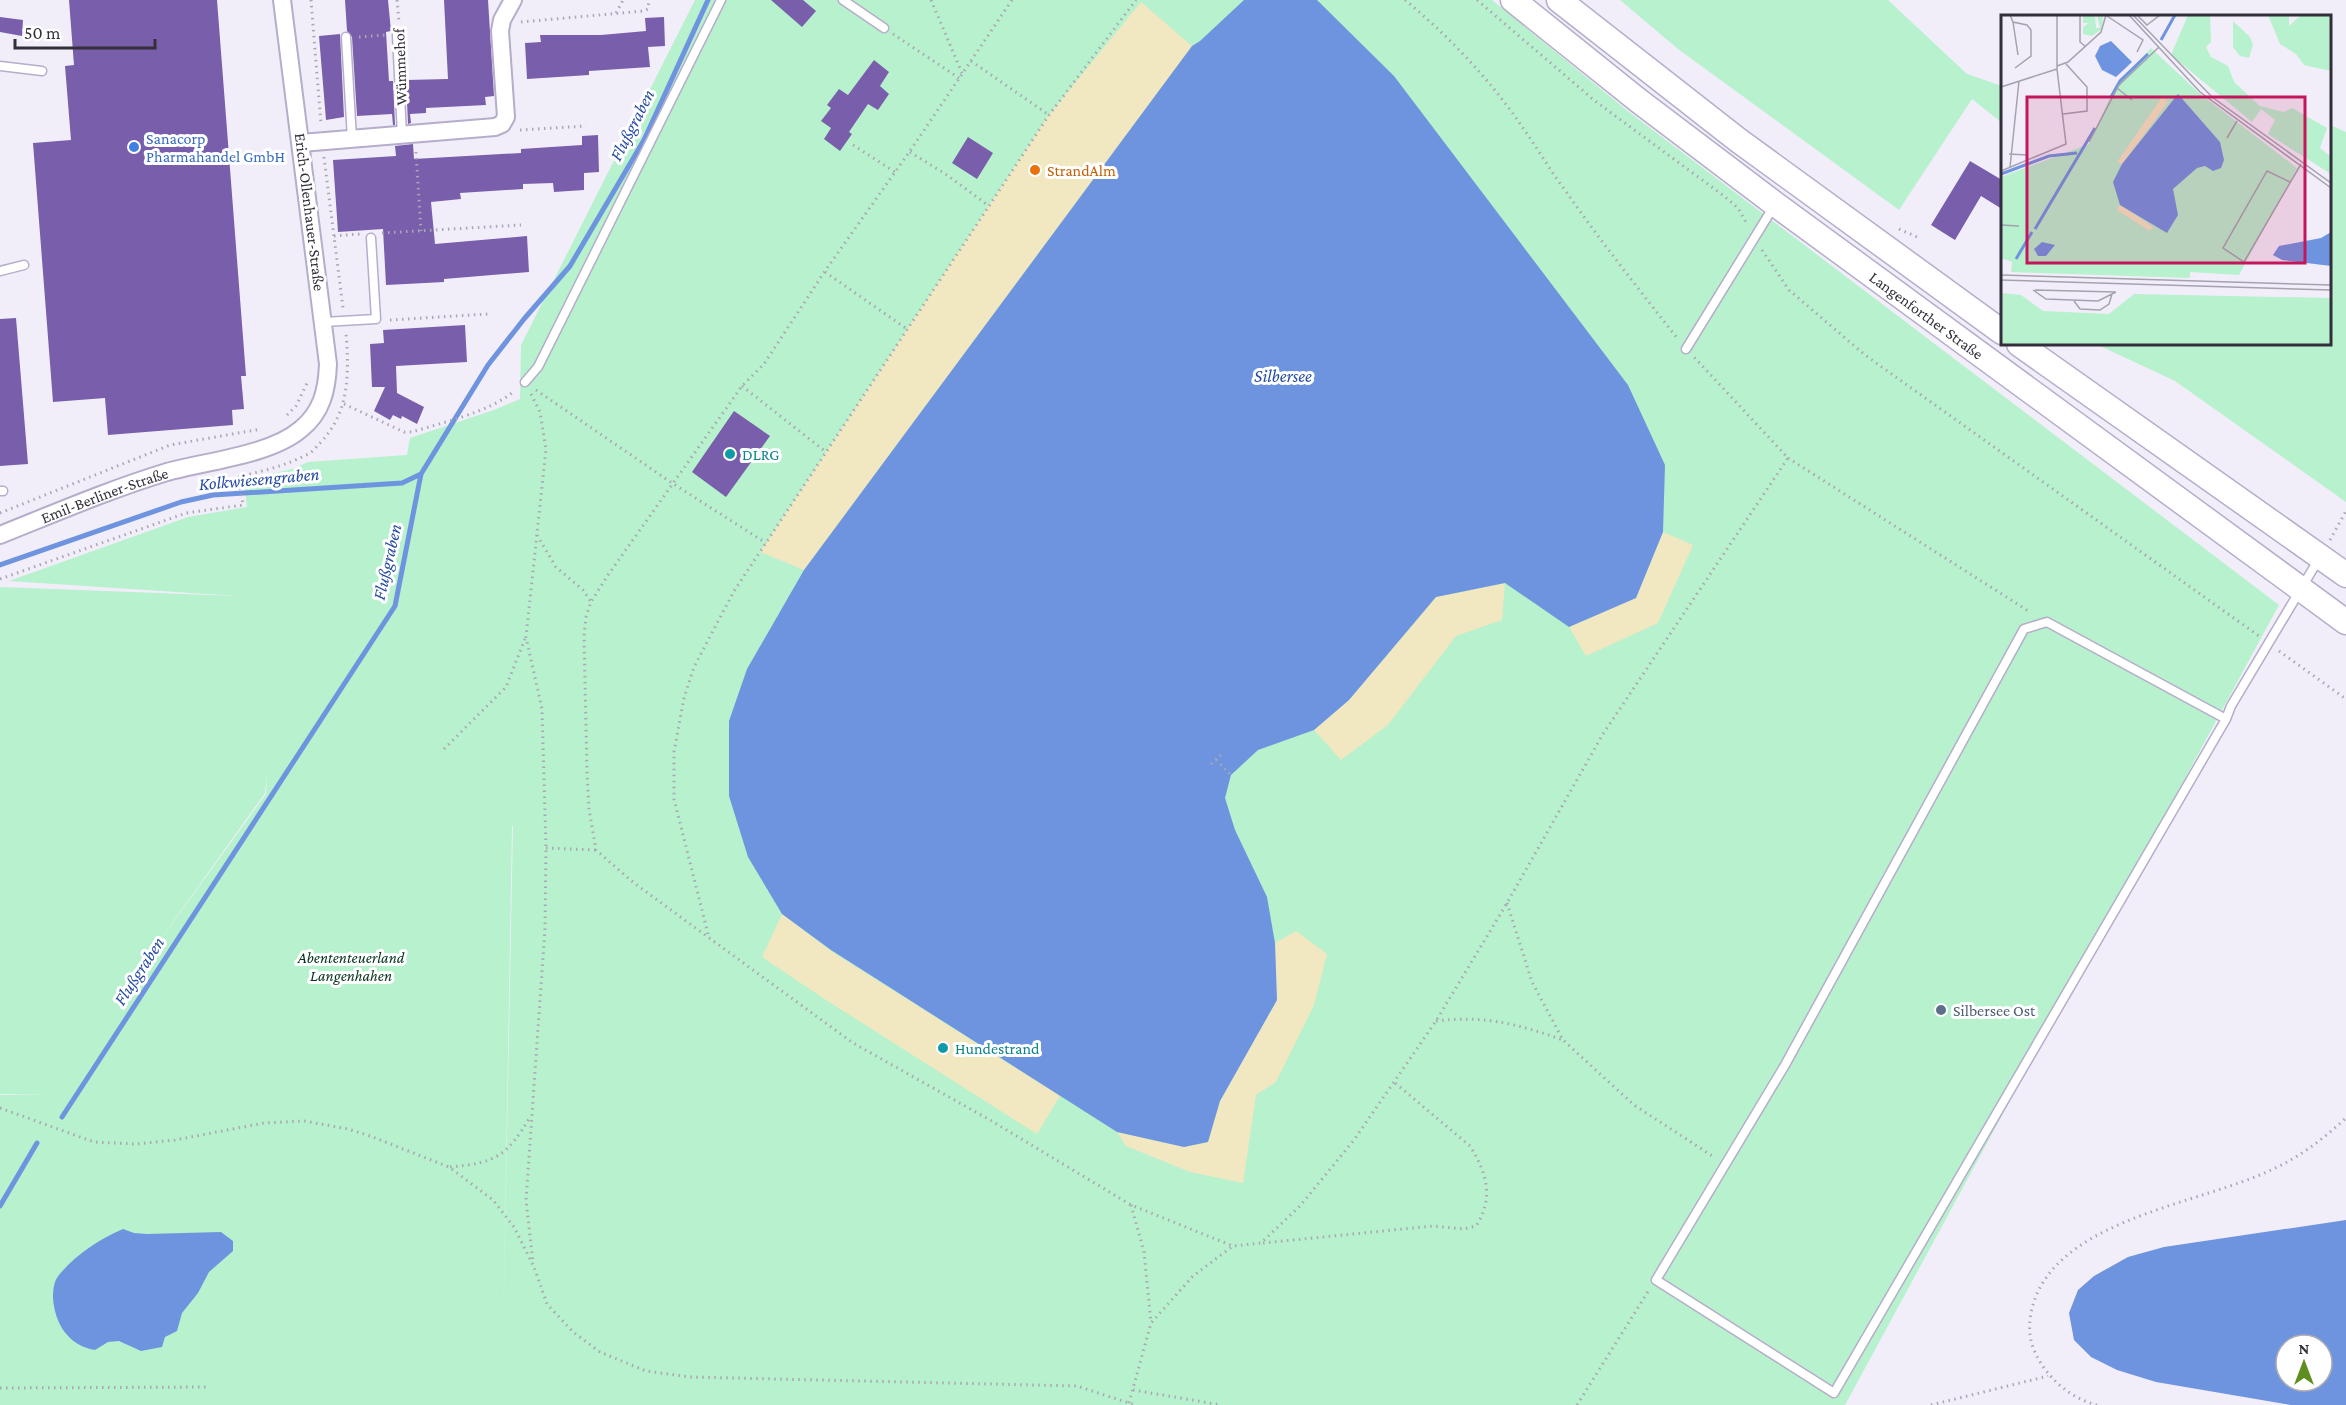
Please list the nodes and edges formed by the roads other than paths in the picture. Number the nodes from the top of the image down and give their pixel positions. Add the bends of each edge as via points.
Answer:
1 (282, 0) edge
2 (513, 0) edge
3 (722, 0) edge
4 (843, 0) edge
5 (1513, 0) edge
6 (1559, 0) edge
7 (884, 28) road end
8 (397, 34) road end
9 (346, 37) road end
10 (0, 66) edge
11 (42, 71) dead end
12 (409, 134) junction
13 (352, 139) junction
14 (301, 143) junction
15 (1775, 204) junction
16 (371, 238) dead end
17 (24, 265) dead end
18 (0, 271) edge
19 (324, 322) junction
20 (2001, 331) edge
21 (2020, 345) edge
22 (1686, 349) road end
23 (525, 382) road end
24 (310, 420) joint
25 (0, 534) edge
26 (2320, 557) junction
27 (2346, 575) edge
28 (2301, 590) junction
29 (2346, 622) edge
30 (2226, 719) junction

1 - 14 street, Erich-Ollenhauer-Straße
2 - 12 street via 500,31 506,117 502,124
3 - 23 lane via 538,367
4 - 7 lane
5 - 15 main road, Langenforther Straße
6 - 20 main road, Langenforther Straße via 1738,140
8 - 12 lane, Wümmehof
9 - 13 lane
10 - 11 lane
12 - 13 street
13 - 14 street
14 - 19 street, Erich-Ollenhauer-Straße
15 - 22 lane
15 - 28 main road, Langenforther Straße
16 - 19 lane via 376,319
17 - 18 lane
19 - 24 street, Erich-Ollenhauer-Straße via 328,382 318,411
21 - 26 main road
24 - 25 street, Emil-Berliner-Straße via 272,446 166,473
26 - 27 main road
26 - 28 lane
28 - 29 main road, Langenforther Straße
28 - 30 lane
30 - 30 lane via 1834,1393 1656,1280 1785,1065 2024,629 2047,622

